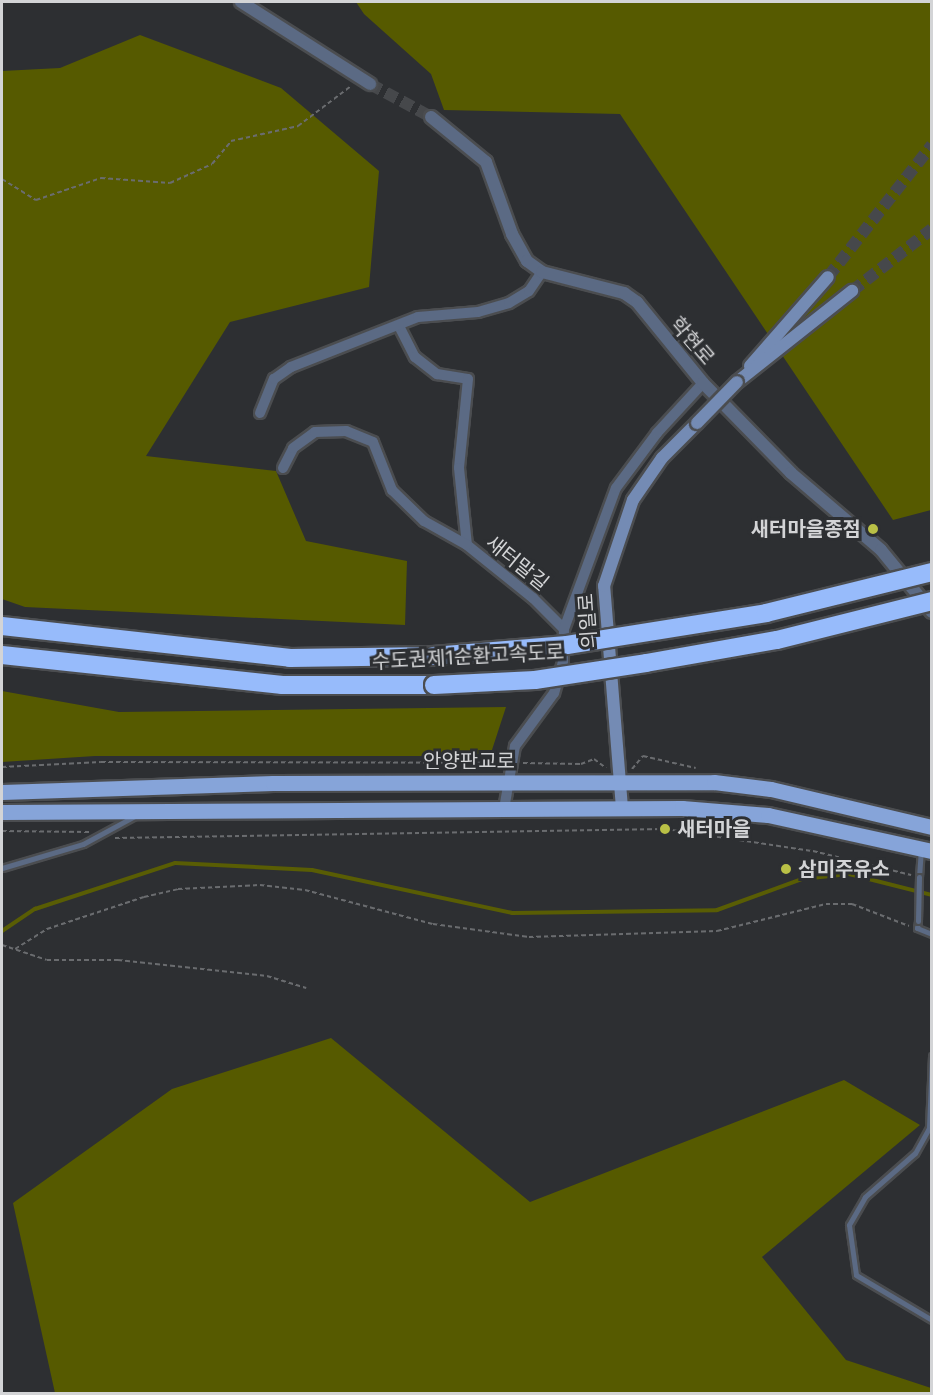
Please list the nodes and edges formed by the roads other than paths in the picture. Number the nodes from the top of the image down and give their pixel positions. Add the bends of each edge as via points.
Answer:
1 (241, 2) edge
2 (364, 81) tunnel mouth
3 (431, 117) tunnel mouth
4 (543, 272) junction
5 (828, 277) tunnel mouth
6 (852, 291) tunnel mouth
7 (399, 326) junction
8 (737, 382) junction
9 (703, 383) junction
10 (260, 413) dead end
11 (283, 468) dead end
12 (467, 545) junction
13 (932, 572) edge
14 (932, 601) edge
15 (932, 612) edge
16 (2, 626) edge
17 (564, 629) junction
18 (2, 655) edge
19 (505, 782) junction
20 (621, 784) junction
21 (2, 792) edge
22 (622, 808) junction
23 (504, 809) junction
24 (2, 812) edge
25 (144, 812) junction
26 (932, 827) edge
27 (926, 850) edge
28 (2, 868) edge
29 (932, 934) edge
30 (932, 1056) edge
31 (932, 1320) edge

1 - 2 street
3 - 4 street, 학현로 via 486,162 519,252
4 - 7 street via 529,291 509,303 478,312 418,317
4 - 9 street, 학현로 via 624,293 638,302
5 - 8 main road
6 - 8 main road
7 - 10 street via 291,367 274,379
7 - 12 street, 새터말길 via 415,357 437,374 468,379 459,468
8 - 20 main road, 의일로, bridge via 662,459 633,500 604,586
9 - 15 street, 학현로 via 791,473 881,550
9 - 17 street via 657,433 616,489
11 - 12 street via 293,448 315,432 346,431 373,442 393,490 424,521
12 - 17 street, 새터말길 via 533,598
13 - 16 highway, 수도권제1순환고속도로, bridge via 766,613 567,645 433,656 290,658
14 - 18 highway, 수도권제1순환고속도로, bridge via 777,640 535,680 282,686
17 - 19 street via 563,662 554,693 515,746
19 - 20 main road, 안양판교로
19 - 21 main road, 안양판교로 via 273,783
19 - 23 street
20 - 22 main road, 의일로
20 - 26 main road, 안양판교로 via 714,782 771,789
22 - 23 main road
22 - 27 main road via 768,815
23 - 25 main road
24 - 25 main road
25 - 28 lane via 83,844
27 - 29 lane, bridge via 917,928
30 - 31 lane via 929,1128 915,1152 865,1197 849,1224 856,1275

